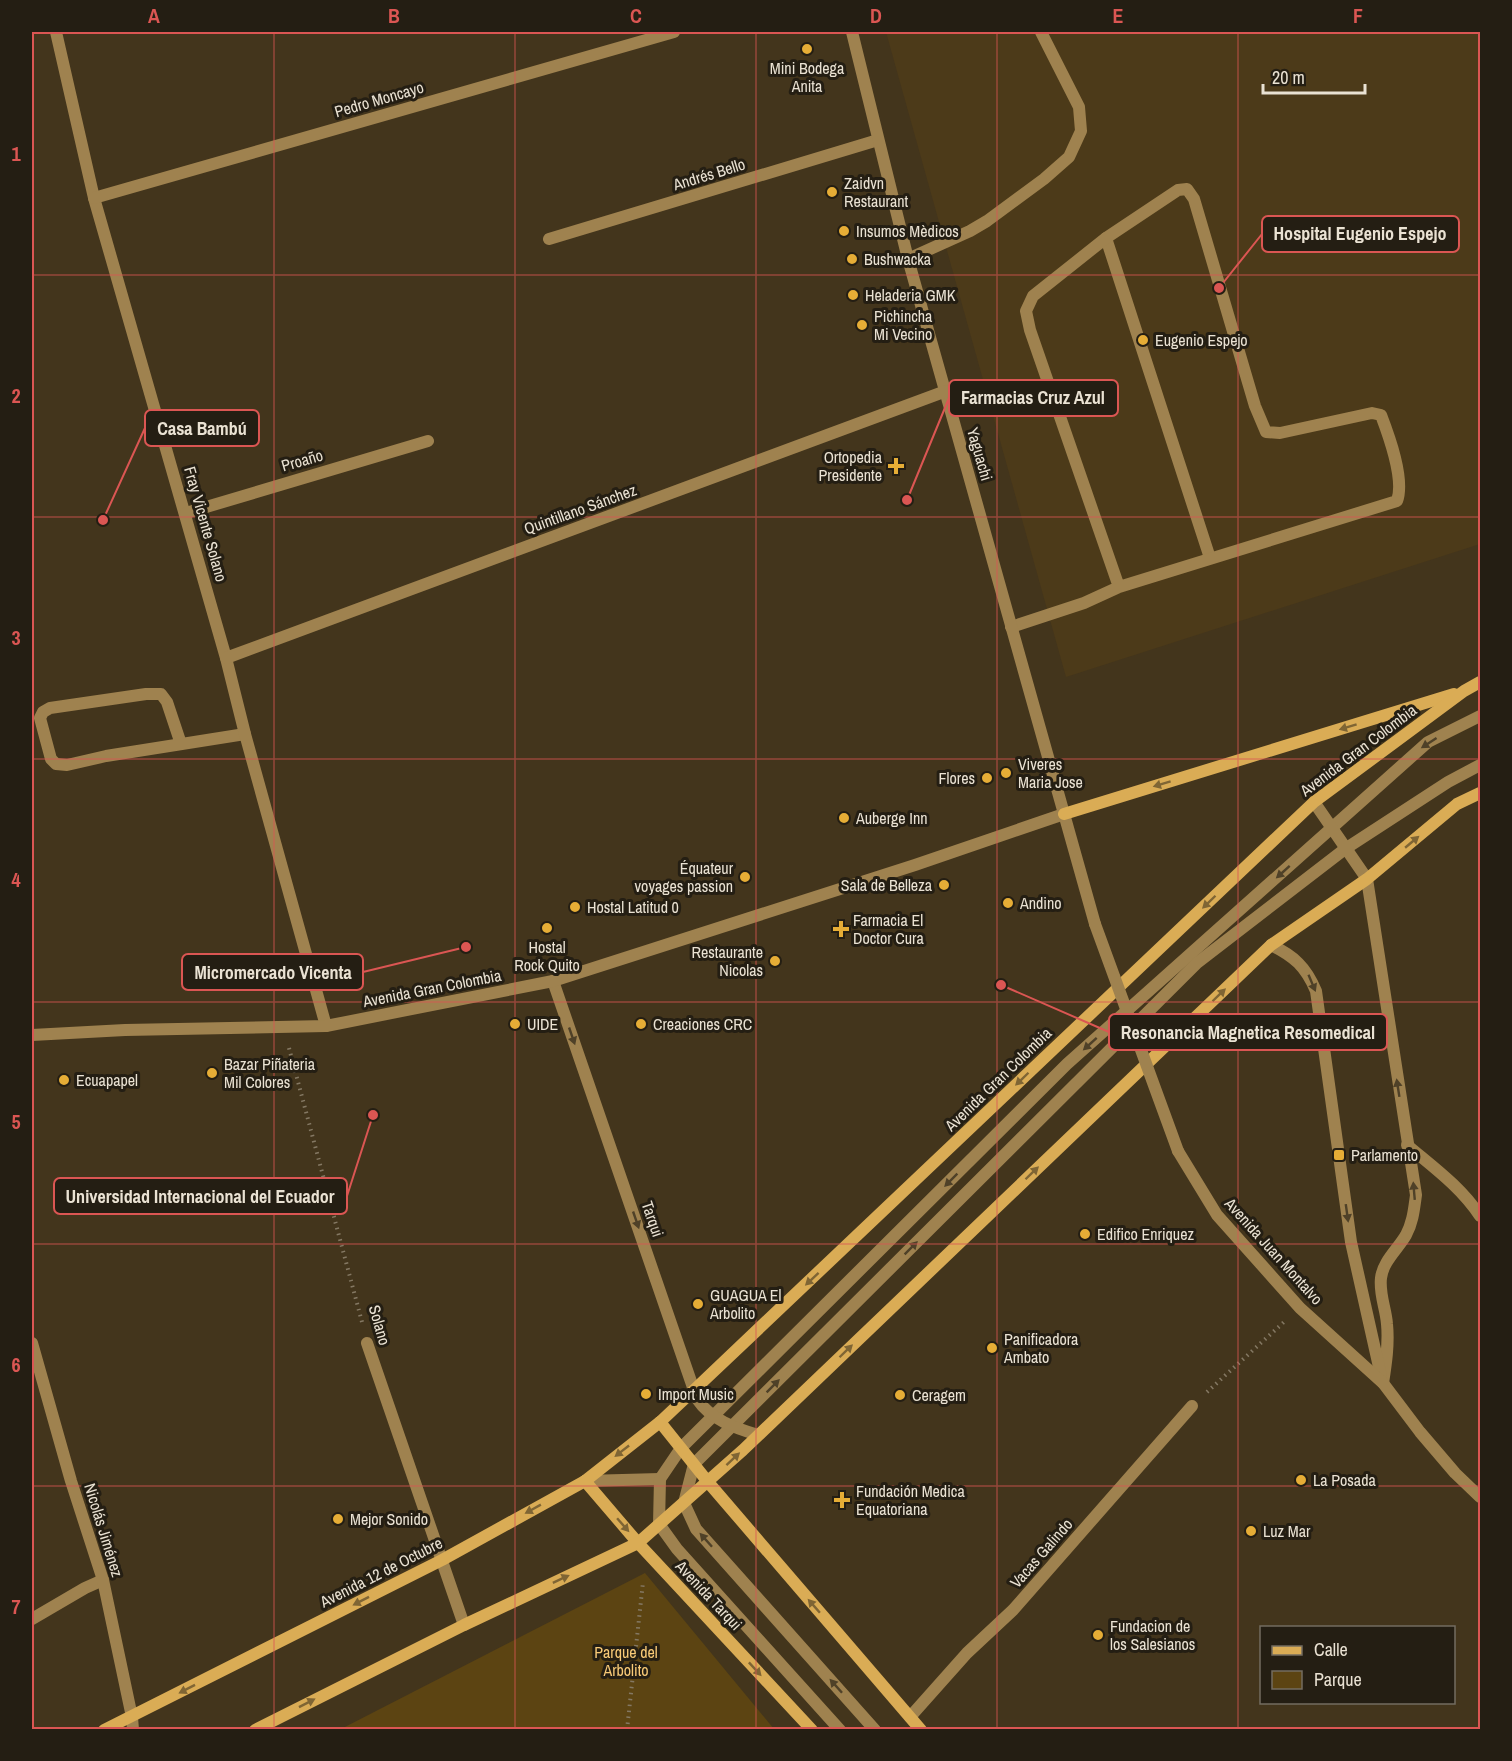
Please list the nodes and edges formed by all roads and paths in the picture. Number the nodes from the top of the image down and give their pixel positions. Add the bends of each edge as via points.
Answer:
1 (56, 32) edge
2 (674, 32) edge
3 (852, 32) edge
4 (1041, 32) edge
5 (879, 140) junction
6 (94, 198) junction
7 (1106, 238) junction
8 (549, 239) dead end
9 (908, 259) junction
10 (946, 391) junction
11 (428, 441) dead end
12 (186, 513) junction
13 (1210, 558) junction
14 (1119, 587) junction
15 (1011, 627) junction
16 (226, 658) junction
17 (1480, 682) edge
18 (1464, 691) junction
19 (1480, 716) edge
20 (245, 734) junction
21 (181, 744) junction
22 (1480, 765) edge
23 (1480, 793) edge
24 (1314, 802) junction
25 (1065, 814) junction
26 (1332, 829) junction
27 (1346, 849) junction
28 (1367, 879) junction
29 (1271, 945) junction
30 (553, 981) junction
31 (326, 1026) junction
32 (284, 1027) junction
33 (32, 1035) edge
34 (1407, 1145) junction
35 (1480, 1216) edge
36 (1300, 1308) junction
37 (32, 1343) edge
38 (367, 1343) joint
39 (1383, 1383) junction
40 (694, 1390) junction
41 (1192, 1406) joint
42 (713, 1416) junction
43 (660, 1422) junction
44 (732, 1426) junction
45 (758, 1435) junction
46 (681, 1448) junction
47 (694, 1464) junction
48 (660, 1479) junction
49 (585, 1481) junction
50 (708, 1482) junction
51 (1480, 1497) edge
52 (684, 1503) junction
53 (659, 1524) junction
54 (638, 1543) junction
55 (442, 1560) junction
56 (643, 1575) dead end
57 (104, 1580) junction
58 (32, 1619) edge
59 (465, 1625) junction
60 (910, 1717) junction
61 (132, 1723) edge
62 (104, 1730) edge
63 (255, 1730) edge
64 (627, 1730) edge
65 (812, 1730) edge
66 (840, 1730) edge
67 (875, 1730) edge
68 (921, 1730) edge

1 - 6 street, Fray Vicente Solano
2 - 6 street, Pedro Moncayo
3 - 5 street, Yaguachi
4 - 9 street via 1079,107 1081,131 1069,157 970,231
5 - 8 street, Andrés Bello
5 - 9 street, Yaguachi
6 - 12 street, Fray Vicente Solano
7 - 13 street
7 - 13 street via 1178,190 1187,189 1194,199 1266,432 1280,433 1372,413 1383,419 1398,472 1401,492 1397,501
7 - 14 street via 1033,296 1026,311
9 - 10 street, Yaguachi
10 - 15 street, Yaguachi
10 - 16 street, Quintillano Sánchez
11 - 12 street, Proaño
12 - 16 street, Fray Vicente Solano
13 - 14 street
14 - 15 street
15 - 25 street, Yaguachi
16 - 20 street, Fray Vicente Solano
17 - 18 main road, Avenida Gran Colombia
18 - 24 main road, Avenida Gran Colombia
18 -> 25 main road
19 -> 26 street via 1428,742
20 - 21 street
20 - 31 street, Fray Vicente Solano
21 - 21 street via 56,764 51,759 40,718 50,708 161,694 168,702
22 - 27 street
28 -> 23 main road via 1457,804
24 - 26 street
24 -> 40 main road, Avenida Gran Colombia
25 - 30 street, Avenida Gran Colombia
25 - 36 street, Avenida Juan Montalvo, bridge via 1095,924 1178,1151 1217,1215
26 - 27 street
26 -> 42 street via 1067,1064
27 - 28 street
44 -> 27 street via 1197,963
28 - 29 main road
34 -> 28 street
29 -> 39 street, Avenida Juan Montalvo via 1300,962 1316,991 1351,1242
45 -> 29 main road
30 - 31 street, Avenida Gran Colombia
30 -> 40 street, Tarqui
31 - 32 street, Avenida Gran Colombia
32 - 33 street, Avenida Gran Colombia
32 - 38 path, Solano
34 - 35 street via 1448,1179
39 -> 34 street via 1387,1324 1381,1277 1405,1235 1416,1195
36 - 39 street, Avenida Juan Montalvo
36 - 41 path
37 - 57 street, Nicolás Jiménez
38 - 55 street, Solano
39 - 51 street, Avenida Juan Montalvo via 1420,1432
40 - 42 street, Tarqui
40 - 43 main road, Avenida Gran Colombia
41 - 60 street, Vacas Galindo via 1013,1610 967,1653
42 - 44 street, Tarqui
42 - 46 street
43 - 46 main road
43 -> 49 main road, Avenida 12 de Octubre
44 - 45 street, Tarqui
44 - 47 street
50 -> 45 main road
46 - 47 main road
46 - 48 street
47 - 50 main road
47 - 52 street
48 - 49 street
48 - 53 street
49 -> 54 main road, Avenida Tarqui
49 -> 55 main road, Avenida 12 de Octubre
50 - 52 main road
60 -> 50 main road
52 - 53 main road
67 -> 52 street via 696,1529
53 - 54 main road
53 - 66 street
59 -> 54 main road
54 -> 65 main road, Avenida Tarqui
55 - 59 street, Solano
55 -> 61 main road, Avenida 12 de Octubre
56 - 64 path
57 - 58 street
57 - 61 street, Nicolás Jiménez
63 -> 59 main road
60 - 68 main road
61 - 62 main road, Avenida 12 de Octubre

